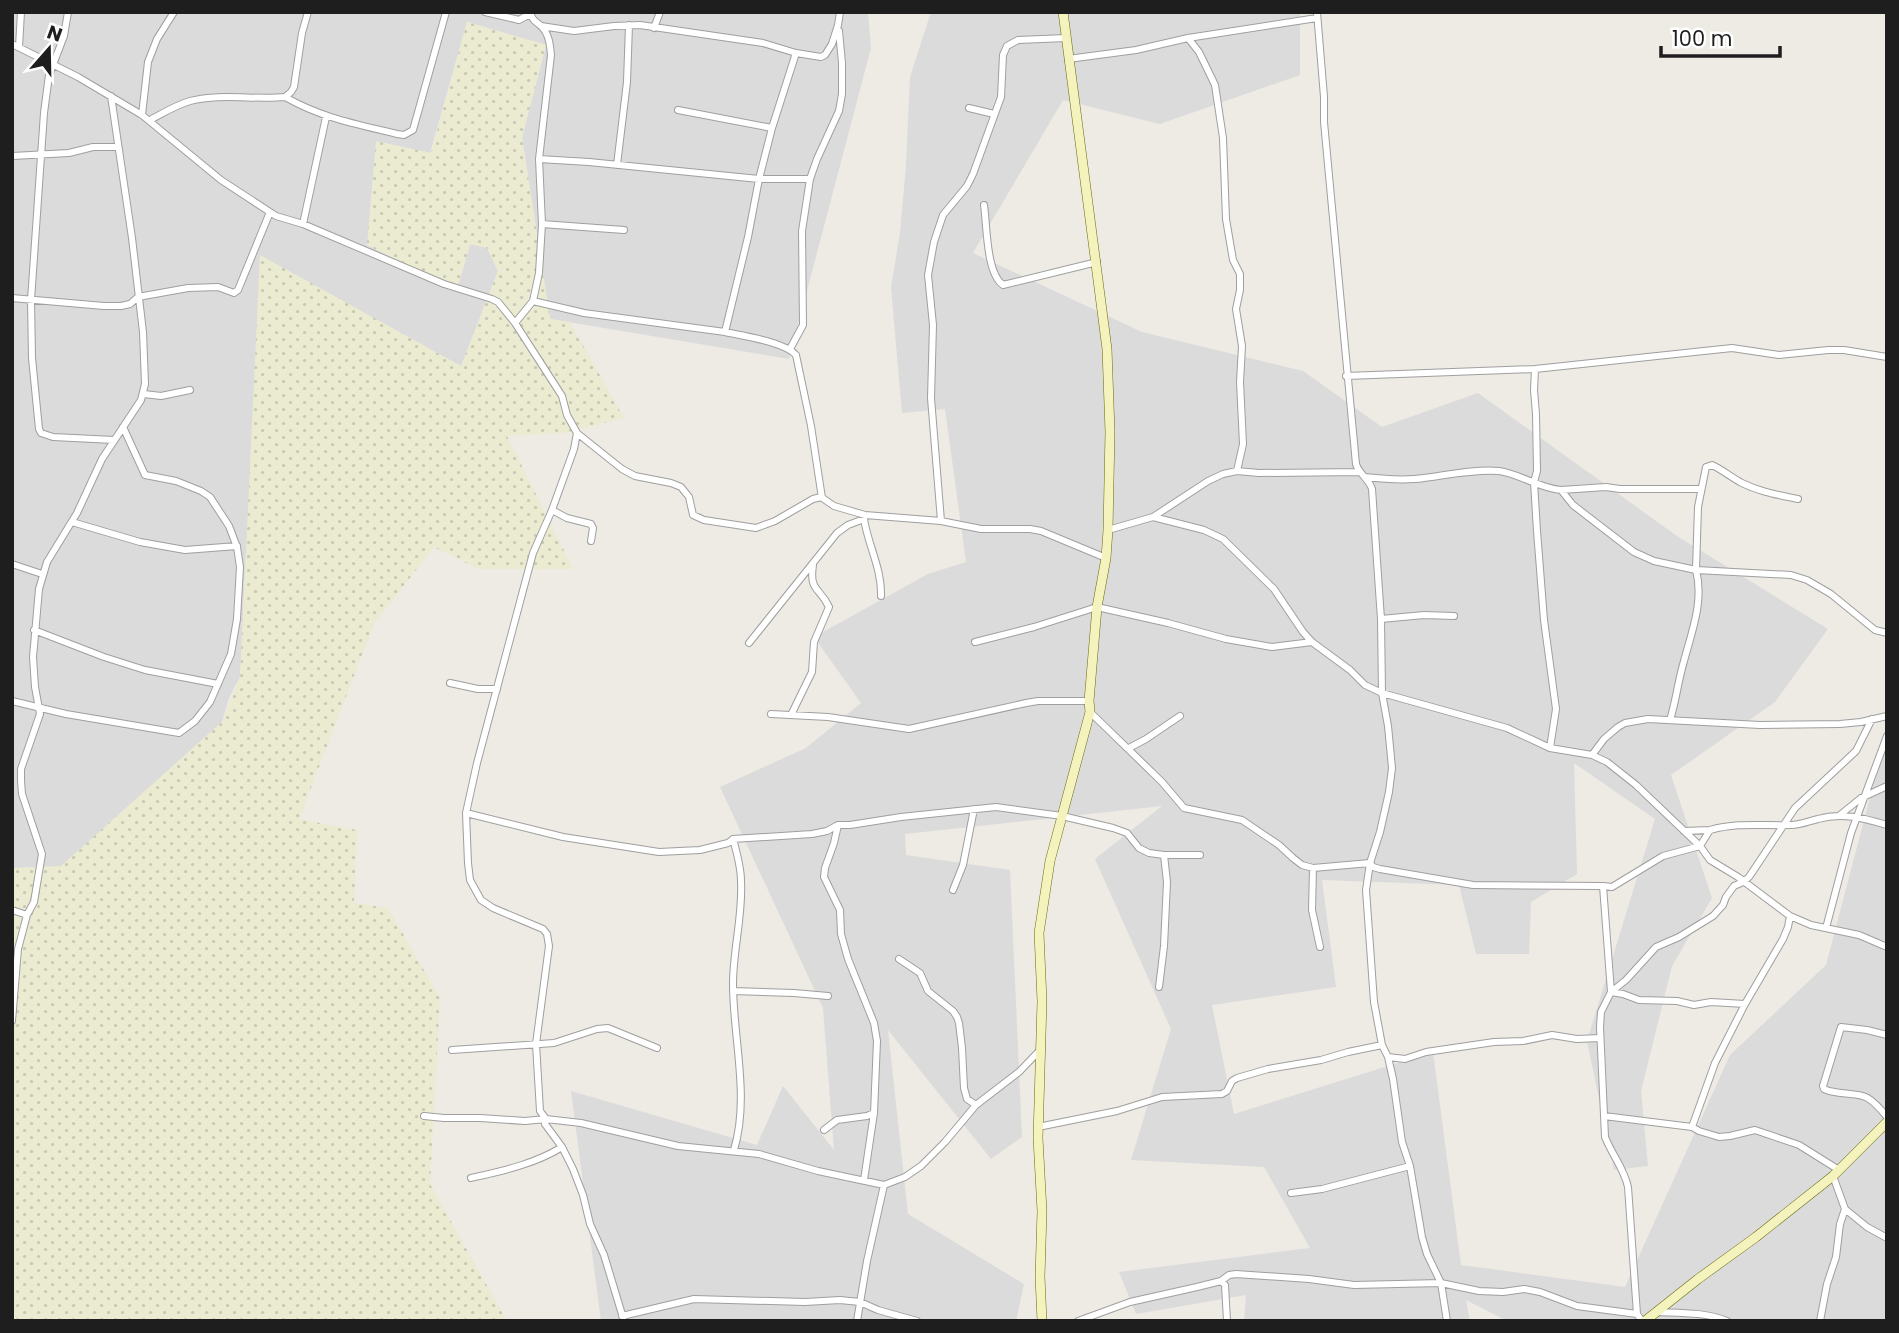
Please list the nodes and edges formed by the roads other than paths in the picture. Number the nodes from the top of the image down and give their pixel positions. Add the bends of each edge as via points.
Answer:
1 (20, 12) edge
2 (68, 12) edge
3 (173, 12) edge
4 (308, 12) edge
5 (446, 12) edge
6 (485, 12) edge
7 (660, 12) edge
8 (840, 12) edge
9 (1062, 12) edge
10 (530, 13) edge
11 (1317, 15) edge
12 (629, 25) junction
13 (838, 25) junction
14 (541, 26) junction
15 (654, 27) junction
16 (1066, 38) junction
17 (1188, 38) junction
18 (15, 45) edge
19 (796, 53) junction
20 (1068, 59) junction
21 (54, 65) junction
22 (111, 96) junction
23 (285, 97) junction
24 (969, 108) dead end
25 (678, 110) dead end
26 (142, 114) junction
27 (994, 114) junction
28 (326, 117) junction
29 (150, 120) junction
30 (772, 128) junction
31 (117, 147) junction
32 (41, 155) junction
33 (12, 156) edge
34 (539, 159) junction
35 (617, 165) junction
36 (810, 179) junction
37 (759, 180) junction
38 (984, 205) dead end
39 (270, 212) junction
40 (303, 224) junction
41 (542, 224) junction
42 (624, 230) dead end
43 (1097, 262) junction
44 (138, 297) junction
45 (12, 298) edge
46 (32, 300) junction
47 (533, 301) junction
48 (515, 323) junction
49 (725, 332) junction
50 (790, 349) junction
51 (1887, 357) edge
52 (1535, 369) junction
53 (1346, 376) junction
54 (190, 390) dead end
55 (144, 394) junction
56 (123, 428) junction
57 (577, 433) junction
58 (114, 440) junction
59 (1237, 471) junction
60 (1362, 475) junction
61 (1534, 482) junction
62 (1700, 489) junction
63 (1560, 490) junction
64 (822, 498) junction
65 (1798, 499) dead end
66 (552, 510) junction
67 (865, 517) junction
68 (1153, 517) junction
69 (941, 521) junction
70 (72, 522) junction
71 (1108, 530) junction
72 (591, 541) dead end
73 (237, 546) junction
74 (1106, 558) junction
75 (813, 563) junction
76 (12, 564) edge
77 (1696, 570) junction
78 (42, 574) junction
79 (881, 596) dead end
80 (1097, 607) junction
81 (1454, 616) dead end
82 (1381, 619) junction
83 (34, 630) junction
84 (1887, 633) edge
85 (975, 642) dead end
86 (1312, 642) junction
87 (750, 643) dead end
88 (450, 682) dead end
89 (218, 684) junction
90 (496, 689) junction
91 (1382, 693) junction
92 (12, 701) edge
93 (1089, 701) junction
94 (40, 707) junction
95 (1090, 712) junction
96 (771, 714) dead end
97 (791, 715) junction
98 (1180, 716) dead end
99 (1887, 716) edge
100 (1872, 719) junction
101 (1670, 720) junction
102 (1887, 736) edge
103 (1129, 748) junction
104 (1550, 748) junction
105 (1592, 755) junction
106 (1887, 786) edge
107 (1865, 796) junction
108 (974, 809) junction
109 (466, 813) junction
110 (1840, 815) junction
111 (1062, 816) junction
112 (1858, 816) junction
113 (838, 825) junction
114 (1782, 825) junction
115 (1887, 825) edge
116 (1710, 830) junction
117 (1684, 831) junction
118 (733, 839) junction
119 (1700, 846) junction
120 (1164, 855) junction
121 (1200, 855) dead end
122 (1370, 863) junction
123 (1313, 868) junction
124 (1743, 882) junction
125 (1603, 886) junction
126 (954, 890) dead end
127 (12, 910) edge
128 (27, 915) junction
129 (1790, 916) junction
130 (1826, 928) junction
131 (1320, 947) dead end
132 (1887, 947) edge
133 (899, 959) dead end
134 (1159, 987) dead end
135 (733, 991) junction
136 (1611, 992) junction
137 (828, 996) dead end
138 (1745, 1004) junction
139 (12, 1021) edge
140 (1887, 1035) edge
141 (1600, 1038) junction
142 (536, 1044) junction
143 (1382, 1045) junction
144 (1042, 1047) junction
145 (657, 1048) dead end
146 (452, 1050) dead end
147 (1388, 1057) junction
148 (976, 1105) junction
149 (874, 1113) junction
150 (424, 1116) dead end
151 (1604, 1116) junction
152 (546, 1119) junction
153 (1887, 1120) edge
154 (1692, 1126) junction
155 (1038, 1127) junction
156 (824, 1130) dead end
157 (562, 1147) junction
158 (734, 1150) junction
159 (1410, 1166) junction
160 (1836, 1173) junction
161 (471, 1178) dead end
162 (864, 1180) junction
163 (884, 1185) junction
164 (1291, 1193) dead end
165 (1846, 1209) junction
166 (1887, 1238) edge
167 (1221, 1281) junction
168 (1441, 1283) junction
169 (860, 1302) junction
170 (1657, 1312) junction
171 (623, 1318) edge
172 (1641, 1318) edge
173 (857, 1321) edge
174 (918, 1321) edge
175 (1042, 1321) edge
176 (1078, 1321) edge
177 (1227, 1321) edge
178 (1447, 1321) edge
179 (1727, 1321) edge
180 (1820, 1321) edge

1 - 18 street
2 - 21 street
3 - 26 street via 148,62
4 - 23 street via 294,87
5 - 28 street via 412,130 397,134
6 - 10 street via 517,20
7 - 15 street
8 - 13 street
9 - 16 street
10 - 14 street
11 - 17 street
11 - 53 street
12 - 14 street via 574,31
12 - 15 street
12 - 35 street
13 - 19 street via 824,56
13 - 36 street via 842,63 839,111
14 - 34 street via 551,55
15 - 19 street via 763,43
16 - 20 street
16 - 27 street via 1018,40 1007,46
17 - 20 street
17 - 59 street via 1215,85 1226,219 1240,274 1236,309 1242,346 1243,444
18 - 21 street
19 - 30 street
20 - 43 street
21 - 22 street
21 - 32 street via 45,97
22 - 26 street
22 - 31 street
23 - 28 street
23 - 29 street via 205,98 178,105
24 - 27 street
25 - 30 street
26 - 29 street
27 - 69 street via 967,186 940,220 928,269 933,325 931,398
28 - 40 street
29 - 39 street via 221,180
30 - 37 street
31 - 32 street
31 - 44 street
32 - 33 street
32 - 46 street
34 - 35 street
34 - 41 street
35 - 37 street
36 - 37 street
36 - 50 street via 802,231 803,325
37 - 49 street
38 - 43 street via 993,268 1001,284
39 - 40 street
39 - 44 street via 234,293 210,287
40 - 48 street via 444,284 492,299
41 - 42 street
41 - 47 street via 540,273
43 - 71 street via 1107,349
44 - 46 street via 130,304 113,306
44 - 55 street
45 - 46 street
46 - 58 street via 32,358 41,433
47 - 48 street
47 - 49 street via 584,313
48 - 57 street via 562,396
49 - 50 street
50 - 64 street via 798,360
51 - 52 street via 1844,350 1779,355 1732,348
52 - 53 street
52 - 61 street
53 - 60 street via 1356,464
54 - 55 street
55 - 56 street
56 - 58 street
56 - 73 street via 144,474 210,496
57 - 64 street via 630,474 681,487 693,515 704,520 756,528
57 - 66 street
58 - 70 street
59 - 60 street
59 - 68 street via 1208,481
60 - 61 street via 1421,479 1499,471
60 - 82 street via 1372,489
61 - 63 street
61 - 104 street via 1556,709
62 - 63 street
62 - 65 street via 1706,467 1712,465 1757,489
62 - 77 street
63 - 77 street via 1573,506 1634,552
64 - 67 street
66 - 72 street via 591,524
66 - 90 street via 533,553
67 - 69 street
67 - 75 street via 837,533
67 - 79 street
68 - 71 street
68 - 86 street via 1223,539 1273,589
69 - 74 street via 1041,531
70 - 73 street via 186,550
70 - 78 street
71 - 74 street
73 - 89 street via 237,619 231,654
74 - 80 street
75 - 87 street
75 - 97 street via 813,586 829,607 814,642 812,671
76 - 78 street
77 - 84 street via 1801,578 1832,594 1875,631
77 - 101 street via 1695,621
78 - 83 street
80 - 85 street
80 - 86 street via 1272,647
80 - 93 street
81 - 82 street
82 - 91 street
83 - 89 street via 145,670
83 - 94 street
86 - 91 street via 1365,685
88 - 90 street
89 - 94 street via 200,716 179,733
90 - 109 street
91 - 104 street via 1507,728
91 - 122 street via 1392,768
92 - 94 street
93 - 95 street
93 - 97 street via 1038,701 909,729
94 - 128 street via 21,768 22,794 42,851 36,892
95 - 103 street
95 - 111 street
96 - 97 street
98 - 103 street
99 - 100 street
100 - 101 street via 1760,725
100 - 114 street via 1856,751
101 - 105 street via 1625,723 1610,732
102 - 107 street
103 - 123 street via 1184,808 1242,820
104 - 105 street
105 - 117 street via 1616,768
106 - 107 street
107 - 110 street
107 - 112 street
108 - 111 street via 996,807
108 - 113 street
108 - 126 street
109 - 118 street via 659,852 700,850
109 - 142 street via 470,880 477,895 493,908 547,934
110 - 112 street
110 - 114 street
111 - 120 street via 1120,830 1139,848
111 - 144 street via 1039,933
112 - 115 street
112 - 130 street
113 - 118 street via 812,834
113 - 149 street via 824,877 840,910 848,958 875,1028
114 - 116 street via 1725,825
114 - 124 street
116 - 117 street
116 - 119 street
117 - 119 street
118 - 135 street via 741,883
119 - 124 street via 1710,860
119 - 125 street via 1663,856 1612,887
120 - 121 street
120 - 134 street via 1167,882
122 - 123 street
122 - 125 street via 1380,869 1473,885
122 - 143 street via 1367,908
123 - 131 street via 1312,910
124 - 129 street
124 - 136 street via 1734,886 1713,916 1656,947
125 - 136 street
127 - 128 street
128 - 139 street
129 - 130 street
129 - 138 street via 1783,939
130 - 132 street via 1858,934
133 - 148 street via 919,972 928,991 957,1017 962,1081 965,1094
135 - 137 street
135 - 158 street via 740,1104
136 - 138 street via 1696,1006
136 - 141 street via 1601,1012
138 - 154 street via 1715,1063
140 - 153 street via 1841,1027 1823,1086 1868,1097
141 - 147 street via 1552,1035 1426,1052 1405,1059
141 - 151 street
142 - 145 street via 608,1028
142 - 146 street
142 - 152 street via 540,1111
143 - 147 street
143 - 155 street via 1237,1078 1222,1094 1163,1097
144 - 148 street via 1019,1072
144 - 155 street
147 - 159 street
148 - 163 street via 921,1166
149 - 156 street via 837,1120
149 - 162 street
150 - 152 street
151 - 154 street
151 - 172 street via 1605,1137 1625,1172 1628,1187
152 - 157 street
152 - 158 street via 598,1126 683,1147
153 - 160 street
154 - 160 street via 1719,1136 1755,1129 1799,1145
155 - 175 street
157 - 161 street via 548,1156
157 - 171 street via 583,1195
158 - 162 street
159 - 164 street
159 - 168 street via 1422,1237
160 - 165 street
160 - 170 street
162 - 163 street
163 - 169 street
165 - 166 street
165 - 180 street
167 - 168 street via 1236,1274 1354,1285
167 - 176 street via 1130,1302
167 - 177 street
168 - 172 street via 1491,1292 1524,1289 1577,1306
168 - 178 street
169 - 171 street via 694,1299
169 - 173 street
169 - 174 street
170 - 172 street
170 - 179 street

